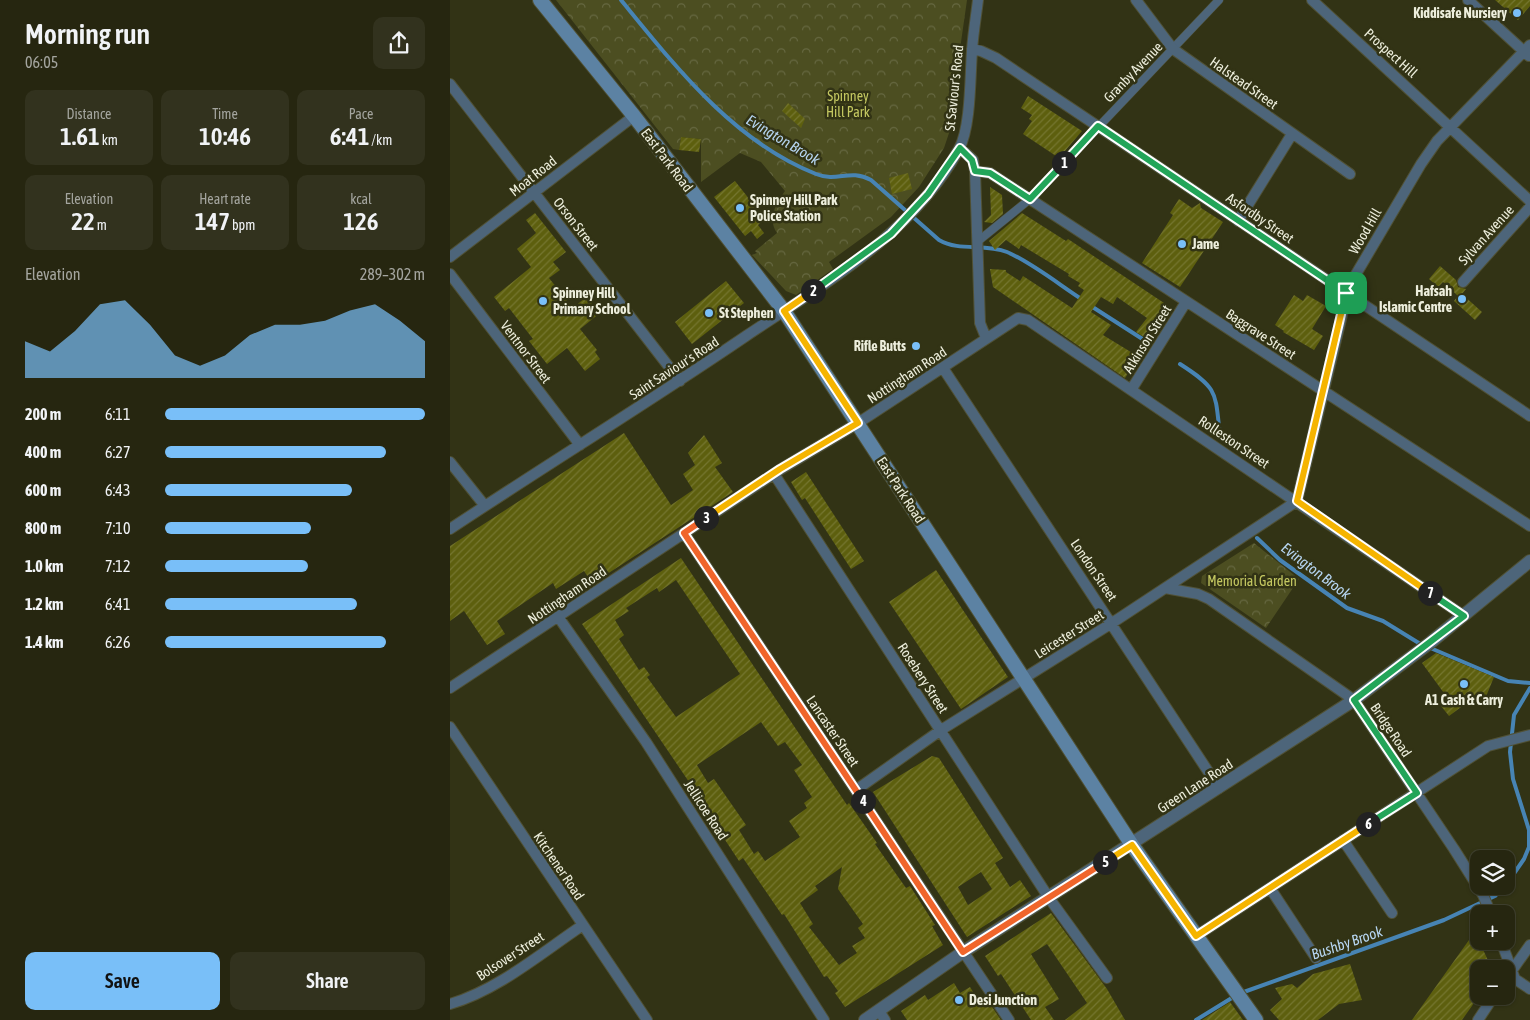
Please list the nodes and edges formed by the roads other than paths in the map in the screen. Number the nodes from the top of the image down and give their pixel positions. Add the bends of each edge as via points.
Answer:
1 (540, 0) edge
2 (978, 0) edge
3 (1136, 0) edge
4 (1219, 0) edge
5 (1312, 0) edge
6 (1468, 0) edge
7 (972, 49) junction
8 (1172, 49) junction
9 (1528, 51) edge
10 (450, 84) edge
11 (634, 116) junction
12 (1098, 126) junction
13 (1450, 126) junction
14 (1292, 134) junction
15 (960, 148) junction
16 (975, 171) junction
17 (1350, 174) dead end
18 (534, 192) junction
19 (1030, 199) junction
20 (1530, 201) edge
21 (1530, 207) edge
22 (905, 220) joint
23 (1238, 221) junction
24 (977, 248) junction
25 (450, 257) edge
26 (450, 274) edge
27 (1463, 282) dead end
28 (1346, 293) junction
29 (1186, 302) junction
30 (784, 311) junction
31 (986, 338) junction
32 (943, 368) junction
33 (680, 381) junction
34 (1131, 390) junction
35 (1323, 390) junction
36 (1530, 416) edge
37 (858, 423) junction
38 (580, 446) junction
39 (450, 462) edge
40 (774, 474) junction
41 (1297, 501) junction
42 (485, 506) junction
43 (1530, 526) edge
44 (450, 529) edge
45 (684, 533) junction
46 (1530, 561) edge
47 (1165, 588) junction
48 (1464, 616) junction
49 (559, 618) junction
50 (1112, 623) junction
51 (1025, 678) junction
52 (450, 688) edge
53 (1354, 700) junction
54 (450, 726) edge
55 (941, 730) junction
56 (1530, 735) edge
57 (1219, 788) junction
58 (856, 790) junction
59 (1417, 793) junction
60 (1343, 840) junction
61 (1132, 845) junction
62 (1270, 888) junction
63 (1049, 898) junction
64 (1487, 904) edge
65 (1392, 913) dead end
66 (583, 925) junction
67 (1196, 936) junction
68 (1530, 945) edge
69 (963, 952) junction
70 (1316, 958) dead end
71 (1515, 966) edge
72 (1107, 978) dead end
73 (1515, 979) edge
74 (1530, 989) edge
75 (450, 1004) edge
76 (1488, 1005) edge
77 (882, 1016) edge
78 (647, 1020) edge
79 (824, 1020) edge
80 (865, 1020) edge
81 (1009, 1020) edge
82 (1256, 1020) edge
83 (1478, 1020) edge

1 - 11 main road, East Park Road
2 - 7 street, St Saviour's Road
3 - 8 street, Halstead Street
4 - 8 street, Granby Avenue
5 - 13 street, Prospect Hill
6 - 9 street
7 - 12 street, Asfordby Street via 996,58
7 - 15 street, St Saviour's Road via 967,120
8 - 12 street, Granby Avenue
8 - 14 street, Halstead Street
9 - 13 street, Wood Hill
10 - 18 street, Orson Street
11 - 18 street, Moat Road
11 - 30 main road, East Park Road
12 - 19 street, Granby Avenue
12 - 23 street, Asfordby Street
13 - 20 street, Prospect Hill
13 - 28 street, Wood Hill via 1420,164
14 - 17 street, Halstead Street
14 - 23 street
15 - 16 street via 972,160
15 - 22 street, St Saviour's Road
16 - 19 street, Baggrave Street via 990,173
16 - 24 street
18 - 25 street, Moat Road
18 - 33 street, Orson Street
19 - 24 street, Granby Avenue
19 - 29 street, Baggrave Street
21 - 27 street, Sylvan Avenue
22 - 30 street, Saint Saviour's Road via 876,248
23 - 28 street, Asfordby Street
24 - 31 street via 980,323
26 - 38 street, Ventnor Street
28 - 35 street, Wood Hill
28 - 36 street, Asfordby Street
29 - 34 street, Atkinson Street
29 - 35 street, Baggrave Street
30 - 33 street, Saint Saviour's Road
30 - 37 main road, East Park Road
31 - 32 street, Nottingham Road
31 - 34 street, Rolleston Street via 1013,320 1023,318
32 - 37 street, Nottingham Road
32 - 50 street, London Street
33 - 38 street, Saint Saviour's Road
34 - 41 street, Rolleston Street
35 - 41 street, Wood Hill
35 - 43 street, Baggrave Street
37 - 40 street, Nottingham Road
37 - 51 main road, East Park Road
38 - 42 street, Saint Saviour's Road
39 - 42 street
40 - 45 street, Nottingham Road
40 - 55 street, Rosebery Street
41 - 47 street, Leicester Street
41 - 48 street, Rolleston Street
42 - 44 street, Saint Saviour's Road
45 - 49 street, Nottingham Road
45 - 58 street, Lancaster Street
46 - 48 street, Green Lane Road
47 - 50 street, Leicester Street
47 - 53 street, Bridge Road via 1198,594 1209,600
48 - 53 street, Green Lane Road
49 - 52 street, Nottingham Road
49 - 79 street, Jellicoe Road via 646,742
50 - 51 street, Leicester Street
50 - 57 street, London Street
51 - 55 street, Leicester Street
51 - 61 main road, East Park Road
53 - 57 street, Green Lane Road
53 - 59 street, Bridge Road
54 - 66 street, Kitchener Road
55 - 58 street, Leicester Street
55 - 63 street, Rosebery Street
56 - 59 street via 1488,746
57 - 61 street, Green Lane Road
58 - 69 street, Lancaster Street
59 - 60 street
59 - 64 street, Bridge Road
60 - 62 street
60 - 65 street
61 - 63 street, Green Lane Road
61 - 67 main road, East Park Road
62 - 67 street
62 - 70 street
63 - 69 street, Green Lane Road
63 - 72 street, Rosebery Street
66 - 75 street, Bolsover Street via 492,985 470,998
66 - 78 street, Kitchener Road
67 - 82 main road, East Park Road
68 - 71 street
69 - 77 street, Green Lane Road
69 - 81 street, Lancaster Street
73 - 74 street
76 - 83 street
77 - 80 street, Green Lane Road

